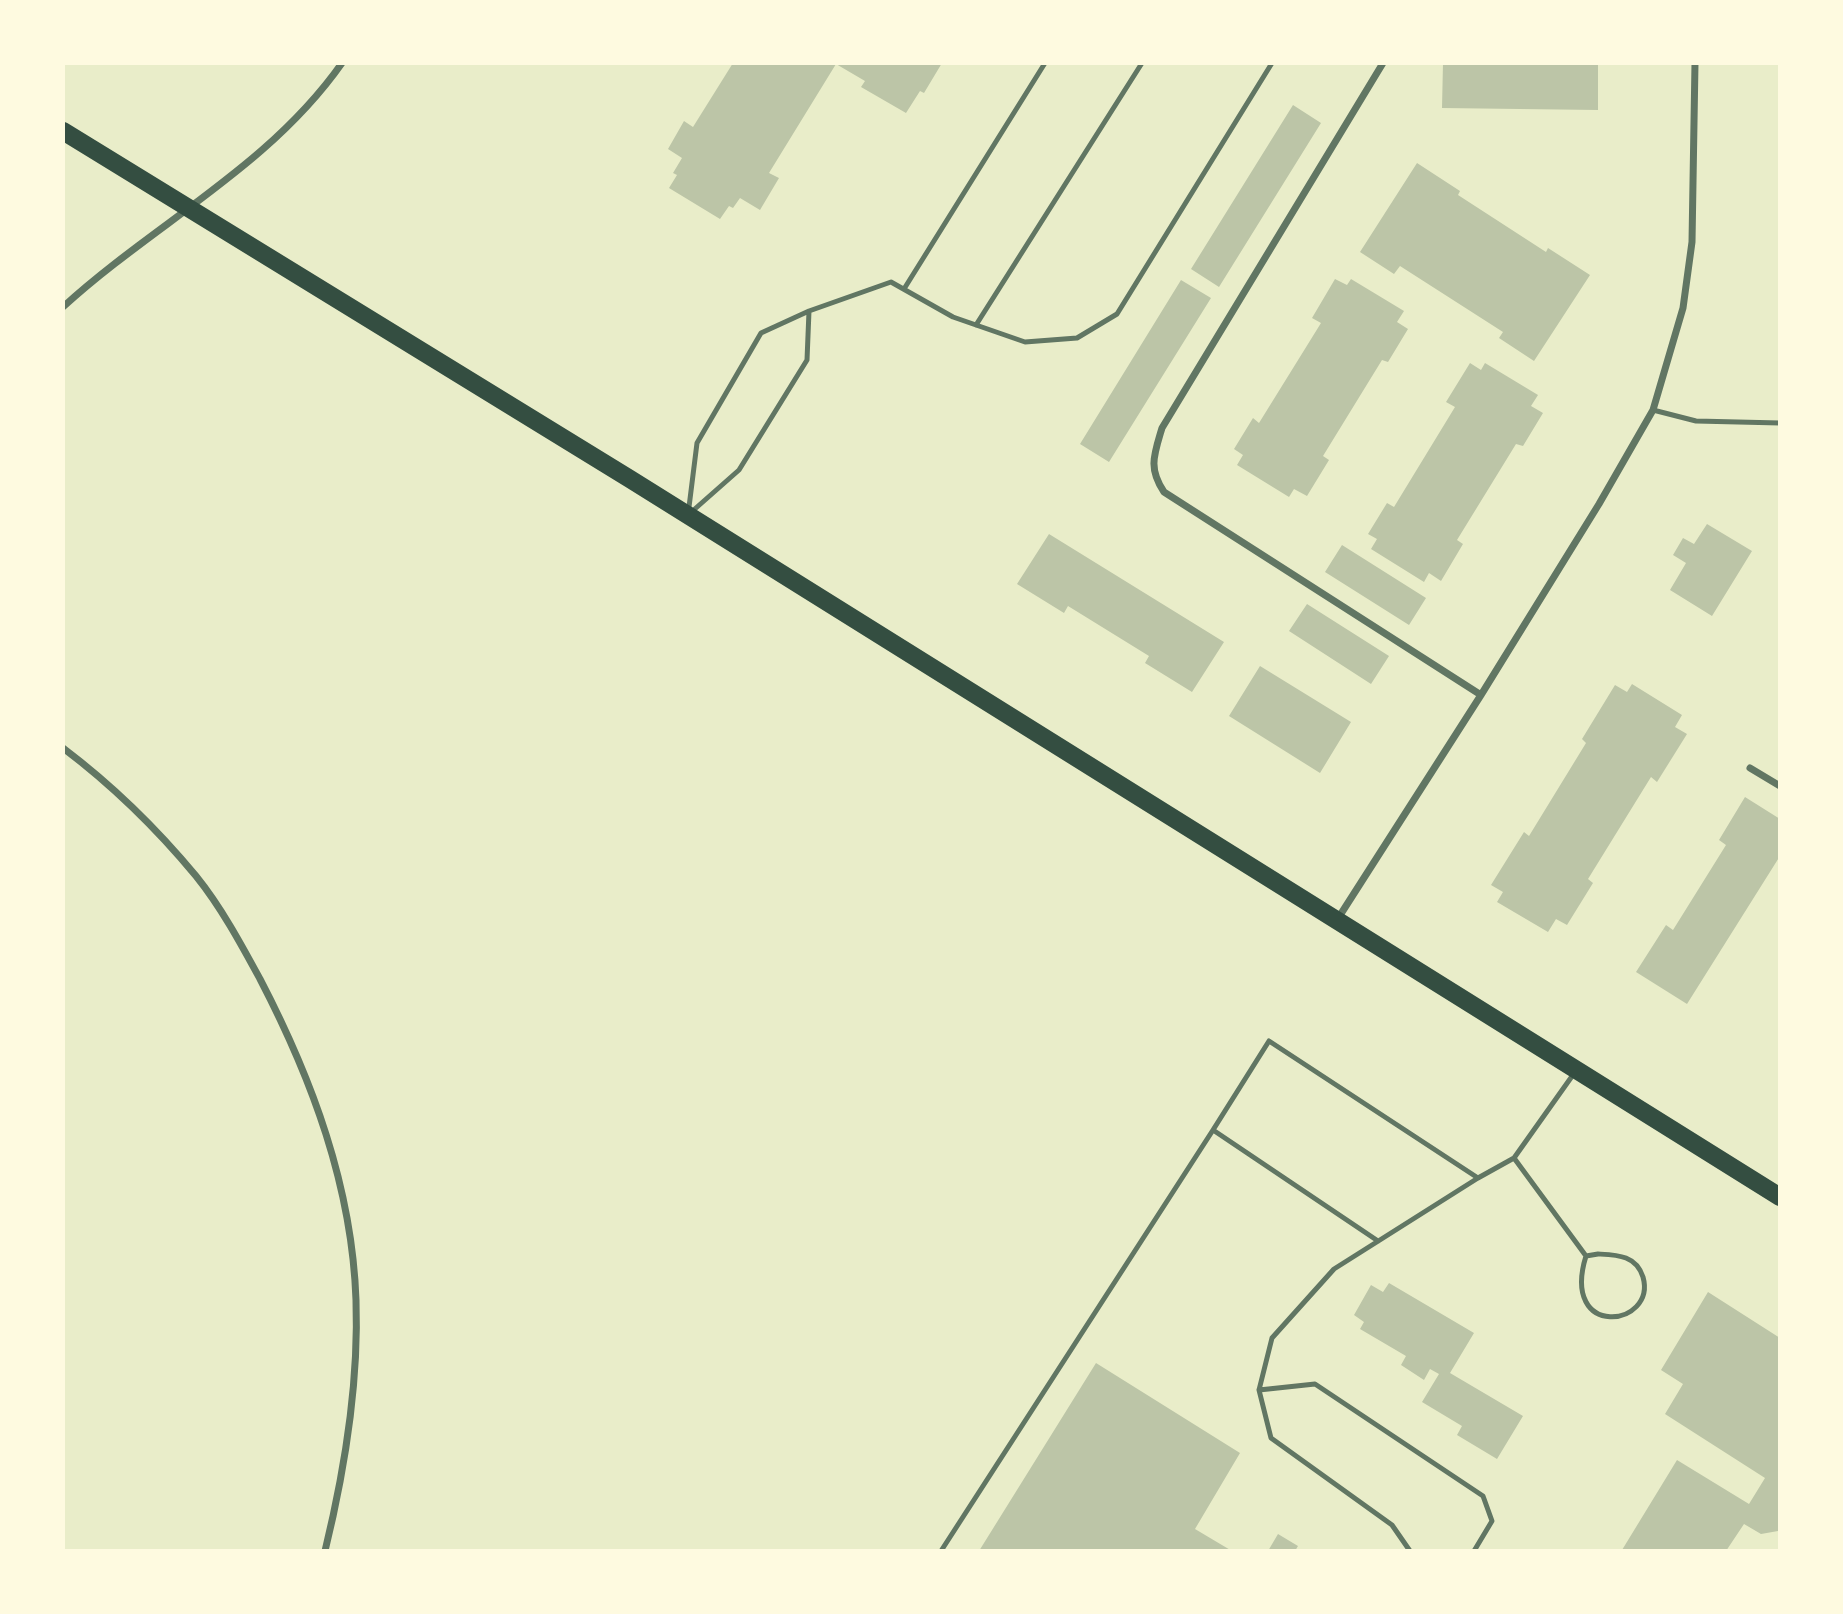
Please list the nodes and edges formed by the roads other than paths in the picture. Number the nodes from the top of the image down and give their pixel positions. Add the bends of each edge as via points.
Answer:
1 (342, 63) edge
2 (1045, 63) edge
3 (1142, 63) edge
4 (1272, 63) edge
5 (1383, 63) edge
6 (1695, 63) edge
7 (63, 131) edge
8 (190, 208) junction
9 (904, 289) junction
10 (63, 307) edge
11 (809, 311) junction
12 (976, 325) junction
13 (1653, 410) junction
14 (1780, 423) edge
15 (688, 515) junction
16 (1481, 695) junction
17 (63, 748) edge
18 (1750, 768) dead end
19 (1780, 786) edge
20 (1337, 920) junction
21 (1576, 1070) junction
22 (1213, 1130) junction
23 (1514, 1158) junction
24 (1478, 1178) junction
25 (1780, 1198) edge
26 (1378, 1241) junction
27 (1586, 1256) junction
28 (1259, 1390) junction
29 (325, 1551) edge
30 (941, 1551) edge
31 (1409, 1551) edge
32 (1474, 1551) edge

1 - 8 street via 274,142
2 - 9 lane
3 - 12 lane
4 - 12 lane via 1117,314 1077,338 1025,342
5 - 16 street via 1161,428 1152,458 1164,492
6 - 13 street via 1692,242 1683,308
7 - 8 main road
8 - 10 street via 113,263
8 - 15 main road
9 - 11 lane via 891,282
9 - 12 lane
11 - 15 lane via 807,360 739,470
11 - 15 lane via 761,333 697,443
13 - 14 lane via 1696,421
13 - 16 street
15 - 20 main road
16 - 20 street
17 - 29 street via 135,809 197,877 241,944 283,1024 317,1104 335,1161 356,1300 355,1377 341,1484
18 - 19 street
20 - 21 main road
21 - 23 lane
21 - 25 main road
22 - 24 lane via 1269,1041
22 - 26 lane
22 - 30 lane
23 - 24 lane
23 - 27 lane
24 - 26 lane
26 - 28 lane via 1335,1269 1272,1338
27 - 27 lane via 1582,1292 1592,1310 1612,1317 1631,1311 1643,1294 1637,1265 1619,1255
28 - 31 lane via 1271,1438 1392,1525
28 - 32 lane via 1315,1384 1483,1496 1492,1521

